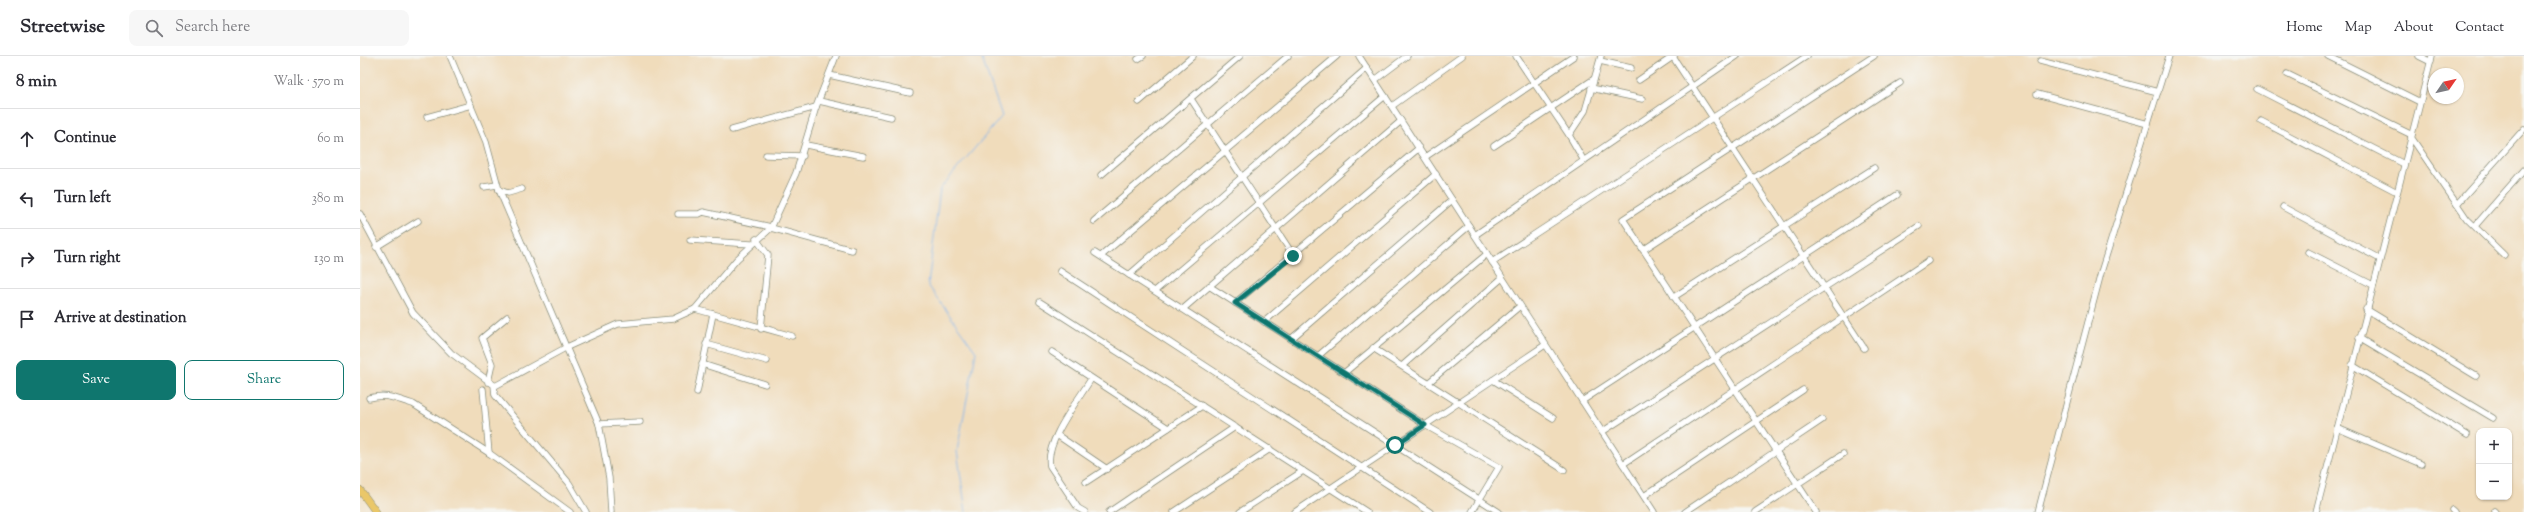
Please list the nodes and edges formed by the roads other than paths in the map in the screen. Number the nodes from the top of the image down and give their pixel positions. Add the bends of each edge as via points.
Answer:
1 (450, 56) edge
2 (836, 56) edge
3 (1193, 56) edge
4 (1240, 56) edge
5 (1288, 56) edge
6 (1337, 56) edge
7 (1359, 56) edge
8 (1407, 56) edge
9 (1462, 56) edge
10 (1516, 56) edge
11 (1574, 56) edge
12 (1738, 56) edge
13 (1807, 56) edge
14 (1874, 56) edge
15 (2161, 56) edge
16 (2328, 56) edge
17 (2419, 56) edge
18 (1674, 57) edge
19 (2169, 57) edge
20 (1600, 59) edge
21 (2432, 59) edge
22 (2040, 61) dead end
23 (1367, 68) junction
24 (1631, 68) dead end
25 (2287, 74) dead end
26 (828, 75) junction
27 (1594, 79) junction
28 (1375, 80) junction
29 (1639, 80) dead end
30 (1534, 83) junction
31 (1900, 83) dead end
32 (1692, 87) junction
33 (1591, 88) junction
34 (2257, 89) dead end
35 (2158, 92) junction
36 (910, 93) dead end
37 (2037, 94) dead end
38 (1385, 96) junction
39 (1191, 99) junction
40 (1642, 99) dead end
41 (819, 100) junction
42 (1139, 102) dead end
43 (2420, 102) junction
44 (471, 105) junction
45 (1392, 106) junction
46 (816, 107) junction
47 (1550, 108) junction
48 (427, 117) dead end
49 (891, 117) dead end
50 (1713, 118) junction
51 (1401, 121) junction
52 (2261, 121) dead end
53 (2148, 124) junction
54 (1208, 125) junction
55 (2524, 129) edge
56 (732, 130) dead end
57 (1569, 135) junction
58 (2411, 136) junction
59 (806, 145) junction
60 (1494, 146) dead end
61 (1419, 148) junction
62 (1732, 148) junction
63 (1225, 151) junction
64 (766, 155) dead end
65 (803, 156) junction
66 (863, 156) dead end
67 (1425, 157) junction
68 (1584, 161) junction
69 (2404, 164) junction
70 (1874, 168) dead end
71 (2524, 170) edge
72 (1436, 174) junction
73 (1101, 175) dead end
74 (1242, 177) junction
75 (1753, 179) junction
76 (484, 187) dead end
77 (498, 187) junction
78 (522, 189) dead end
79 (2397, 192) junction
80 (1897, 195) dead end
81 (1452, 200) junction
82 (1259, 203) junction
83 (2456, 204) junction
84 (2283, 207) dead end
85 (360, 214) edge
86 (678, 214) dead end
87 (418, 221) dead end
88 (1094, 221) dead end
89 (1469, 226) junction
90 (1784, 226) junction
91 (1919, 226) dead end
92 (2475, 226) junction
93 (771, 227) junction
94 (1275, 229) junction
95 (1475, 235) junction
96 (756, 239) junction
97 (690, 240) dead end
98 (751, 244) junction
99 (376, 247) junction
100 (852, 250) dead end
101 (1643, 250) junction
102 (2308, 252) dead end
103 (1095, 253) dead end
104 (1487, 254) junction
105 (2504, 255) dead end
106 (1101, 256) junction
107 (1293, 256) junction
108 (1803, 256) junction
109 (2380, 259) junction
110 (1492, 262) junction
111 (1928, 262) dead end
112 (1060, 271) dead end
113 (1129, 275) junction
114 (1502, 278) junction
115 (2373, 285) junction
116 (1209, 286) junction
117 (1824, 288) junction
118 (1155, 291) junction
119 (1674, 297) junction
120 (1040, 302) dead end
121 (1235, 303) junction
122 (1520, 306) junction
123 (695, 309) junction
124 (1183, 309) junction
125 (2366, 310) junction
126 (713, 314) junction
127 (507, 317) dead end
128 (1843, 317) junction
129 (1264, 322) junction
130 (1694, 328) junction
131 (761, 329) junction
132 (792, 336) dead end
133 (2359, 338) junction
134 (1291, 339) junction
135 (706, 344) junction
136 (1545, 345) junction
137 (567, 347) junction
138 (1374, 348) junction
139 (1864, 348) dead end
140 (1052, 352) dead end
141 (1318, 356) junction
142 (1715, 359) junction
143 (767, 361) dead end
144 (702, 364) junction
145 (2352, 365) junction
146 (1402, 366) junction
147 (1344, 373) junction
148 (2476, 376) dead end
149 (1091, 379) junction
150 (1493, 380) junction
151 (488, 382) junction
152 (1428, 383) junction
153 (765, 384) dead end
154 (495, 386) junction
155 (483, 389) dead end
156 (1735, 389) junction
157 (1803, 390) dead end
158 (697, 392) dead end
159 (369, 398) dead end
160 (1582, 401) junction
161 (1459, 402) junction
162 (1202, 406) junction
163 (1553, 418) dead end
164 (2493, 418) dead end
165 (1822, 420) dead end
166 (1756, 421) junction
167 (640, 422) dead end
168 (599, 424) junction
169 (1425, 425) junction
170 (1235, 427) junction
171 (1168, 428) junction
172 (2337, 428) junction
173 (1602, 432) junction
174 (1057, 435) junction
175 (2467, 435) dead end
176 (1395, 445) junction
177 (1270, 449) junction
178 (1776, 451) junction
179 (489, 453) junction
180 (1843, 454) dead end
181 (1623, 464) junction
182 (2421, 464) dead end
183 (1361, 468) junction
184 (1107, 469) junction
185 (1303, 470) junction
186 (1564, 470) dead end
187 (1086, 482) dead end
188 (1798, 484) junction
189 (1330, 488) junction
190 (360, 490) edge
191 (1644, 496) junction
192 (1480, 499) junction
193 (376, 512) edge
194 (570, 512) edge
195 (586, 512) edge
196 (611, 512) edge
197 (1085, 512) edge
198 (1108, 512) edge
199 (1174, 512) edge
200 (1240, 512) edge
201 (1294, 512) edge
202 (1367, 512) edge
203 (1430, 512) edge
204 (1472, 512) edge
205 (1499, 512) edge
206 (1654, 512) edge
207 (1685, 512) edge
208 (1754, 512) edge
209 (1816, 512) edge
210 (2038, 512) edge
211 (2316, 512) edge

1 - 44 street
2 - 26 street
3 - 42 street
4 - 39 street
5 - 54 street
6 - 63 street
7 - 23 street
8 - 28 street
9 - 45 street
10 - 30 street
11 - 30 street
12 - 32 street
13 - 50 street
14 - 62 street
15 - 19 street
16 - 43 street
17 - 21 street
18 - 29 street
18 - 32 street
19 - 35 street
20 - 24 street
20 - 27 street
21 - 43 street
22 - 35 street
23 - 28 street
23 - 74 street
25 - 58 street
26 - 36 street
26 - 41 street
27 - 33 street
27 - 47 street
28 - 38 street
30 - 47 street
30 - 67 street
31 - 75 street
32 - 50 street
32 - 68 street
33 - 40 street
33 - 57 street via 1585,111
34 - 69 street
35 - 53 street
37 - 53 street
38 - 45 street
38 - 82 street
39 - 54 street
39 - 73 street
41 - 46 street
41 - 49 street
43 - 58 street
44 - 48 street
44 - 77 street via 486,142
45 - 51 street
46 - 56 street
46 - 59 street
47 - 57 street
47 - 60 street
50 - 62 street
50 - 110 street
51 - 61 street
51 - 94 street
52 - 79 street
53 - 210 street via 2102,269
54 - 63 street
54 - 88 street
55 - 83 street
57 - 68 street
58 - 69 street
58 - 83 street
59 - 65 street
59 - 66 street
61 - 67 street
61 - 107 street
62 - 75 street
62 - 101 street via 1625,218 1624,221
63 - 74 street
63 - 106 street
64 - 65 street
65 - 93 street
67 - 72 street
68 - 95 street
69 - 79 street
70 - 90 street
71 - 92 street
72 - 81 street
72 - 129 street
74 - 82 street
74 - 113 street
75 - 90 street
75 - 101 street
76 - 77 street
77 - 78 street via 508,193
77 - 137 street
79 - 109 street
80 - 108 street
81 - 89 street
81 - 134 street
82 - 94 street
82 - 118 street
83 - 92 street
84 - 109 street
85 - 99 street
86 - 93 street via 703,212
87 - 99 street
89 - 95 street
89 - 141 street
90 - 108 street
90 - 119 street
91 - 117 street
92 - 105 street
93 - 96 street
93 - 100 street
94 - 107 street
94 - 116 street
95 - 104 street
96 - 98 street
96 - 131 street via 768,255
97 - 98 street
98 - 123 street
99 - 151 street via 413,313 452,353
101 - 119 street
102 - 115 street
103 - 106 street
104 - 110 street
104 - 138 street
106 - 113 street
107 - 121 street
108 - 117 street
108 - 130 street
109 - 115 street
110 - 114 street
111 - 128 street
112 - 183 street
113 - 118 street
114 - 122 street
114 - 146 street
115 - 125 street
116 - 121 street
116 - 124 street
117 - 128 street
117 - 142 street
118 - 124 street
119 - 130 street
120 - 162 street
121 - 129 street
122 - 136 street
122 - 152 street
123 - 126 street
123 - 137 street via 673,319 618,324
124 - 176 street
125 - 133 street
125 - 148 street
126 - 131 street
126 - 135 street
127 - 151 street via 482,338 492,364
128 - 139 street
128 - 156 street
129 - 134 street
130 - 142 street
130 - 160 street
131 - 132 street
133 - 145 street
133 - 164 street
134 - 141 street
135 - 143 street
135 - 144 street
136 - 150 street
136 - 160 street
137 - 154 street
137 - 168 street
138 - 146 street
138 - 147 street
140 - 149 street
141 - 147 street
142 - 156 street
142 - 173 street
144 - 153 street
144 - 158 street
145 - 172 street
145 - 175 street
146 - 152 street
147 - 169 street
149 - 171 street
149 - 174 street
150 - 161 street
150 - 163 street
151 - 154 street
152 - 161 street
154 - 195 street via 494,393 569,483
155 - 179 street
156 - 166 street
156 - 181 street
157 - 166 street
159 - 179 street via 388,395 413,404
160 - 173 street
161 - 169 street
161 - 186 street
162 - 170 street
162 - 171 street
165 - 178 street
166 - 178 street
166 - 191 street
167 - 168 street
168 - 196 street via 609,478
169 - 176 street
169 - 192 street via 1499,467
170 - 177 street
170 - 198 street
171 - 184 street
172 - 182 street
172 - 211 street
173 - 181 street
174 - 184 street
174 - 197 street via 1048,460 1050,466 1078,508
176 - 183 street
176 - 192 street
177 - 185 street
177 - 199 street
178 - 188 street
178 - 207 street
179 - 194 street
180 - 188 street
181 - 191 street
183 - 189 street
183 - 203 street
184 - 187 street
185 - 189 street
185 - 200 street
188 - 208 street
188 - 209 street
189 - 201 street
189 - 202 street
190 - 193 main road
191 - 206 street
192 - 204 street
192 - 205 street

